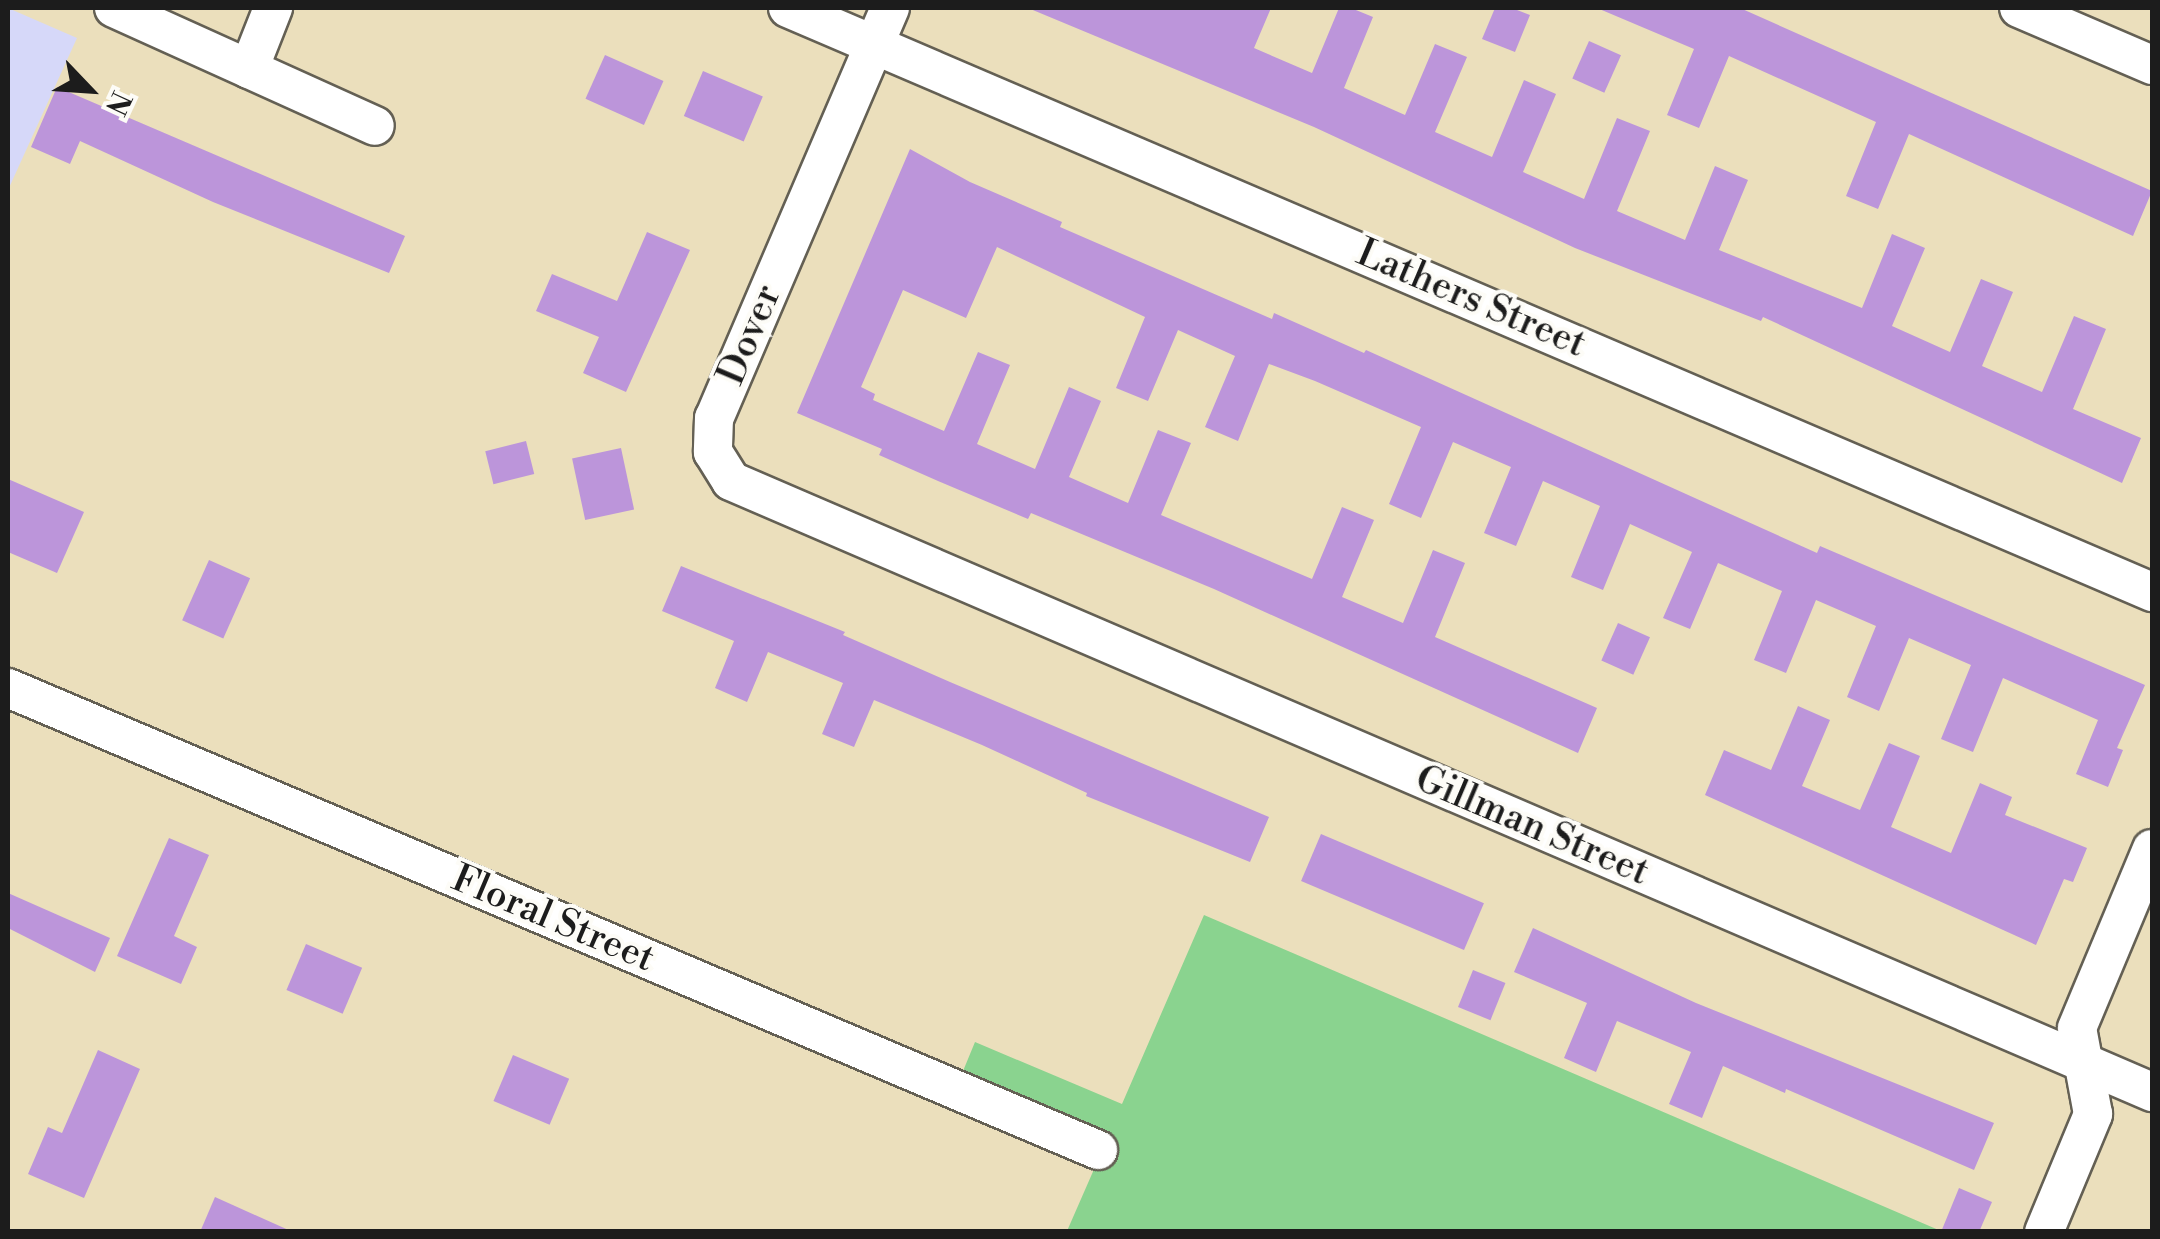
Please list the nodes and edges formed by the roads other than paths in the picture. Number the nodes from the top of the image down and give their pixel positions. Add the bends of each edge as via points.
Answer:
1 (114, 8) edge
2 (273, 8) edge
3 (788, 8) edge
4 (890, 8) edge
5 (2019, 8) edge
6 (875, 43) junction
7 (2152, 65) edge
8 (249, 69) junction
9 (375, 126) dead end
10 (911, 560) joint
11 (2152, 592) edge
12 (8, 688) edge
13 (2152, 849) edge
14 (2085, 1063) junction
15 (2152, 1092) edge
16 (1098, 1150) dead end
17 (2044, 1232) edge

1 - 8 street
2 - 8 street
3 - 6 street, Lathers Street
4 - 6 street, Dover
5 - 7 street
6 - 10 street, Dover via 714,418 713,452 721,470 744,488
6 - 11 street, Lathers Street
8 - 9 street
10 - 14 street, Gillman Street
12 - 16 street, Floral Street
13 - 14 street via 2077,1028
14 - 15 street, Gillman Street
14 - 17 street via 2093,1114

